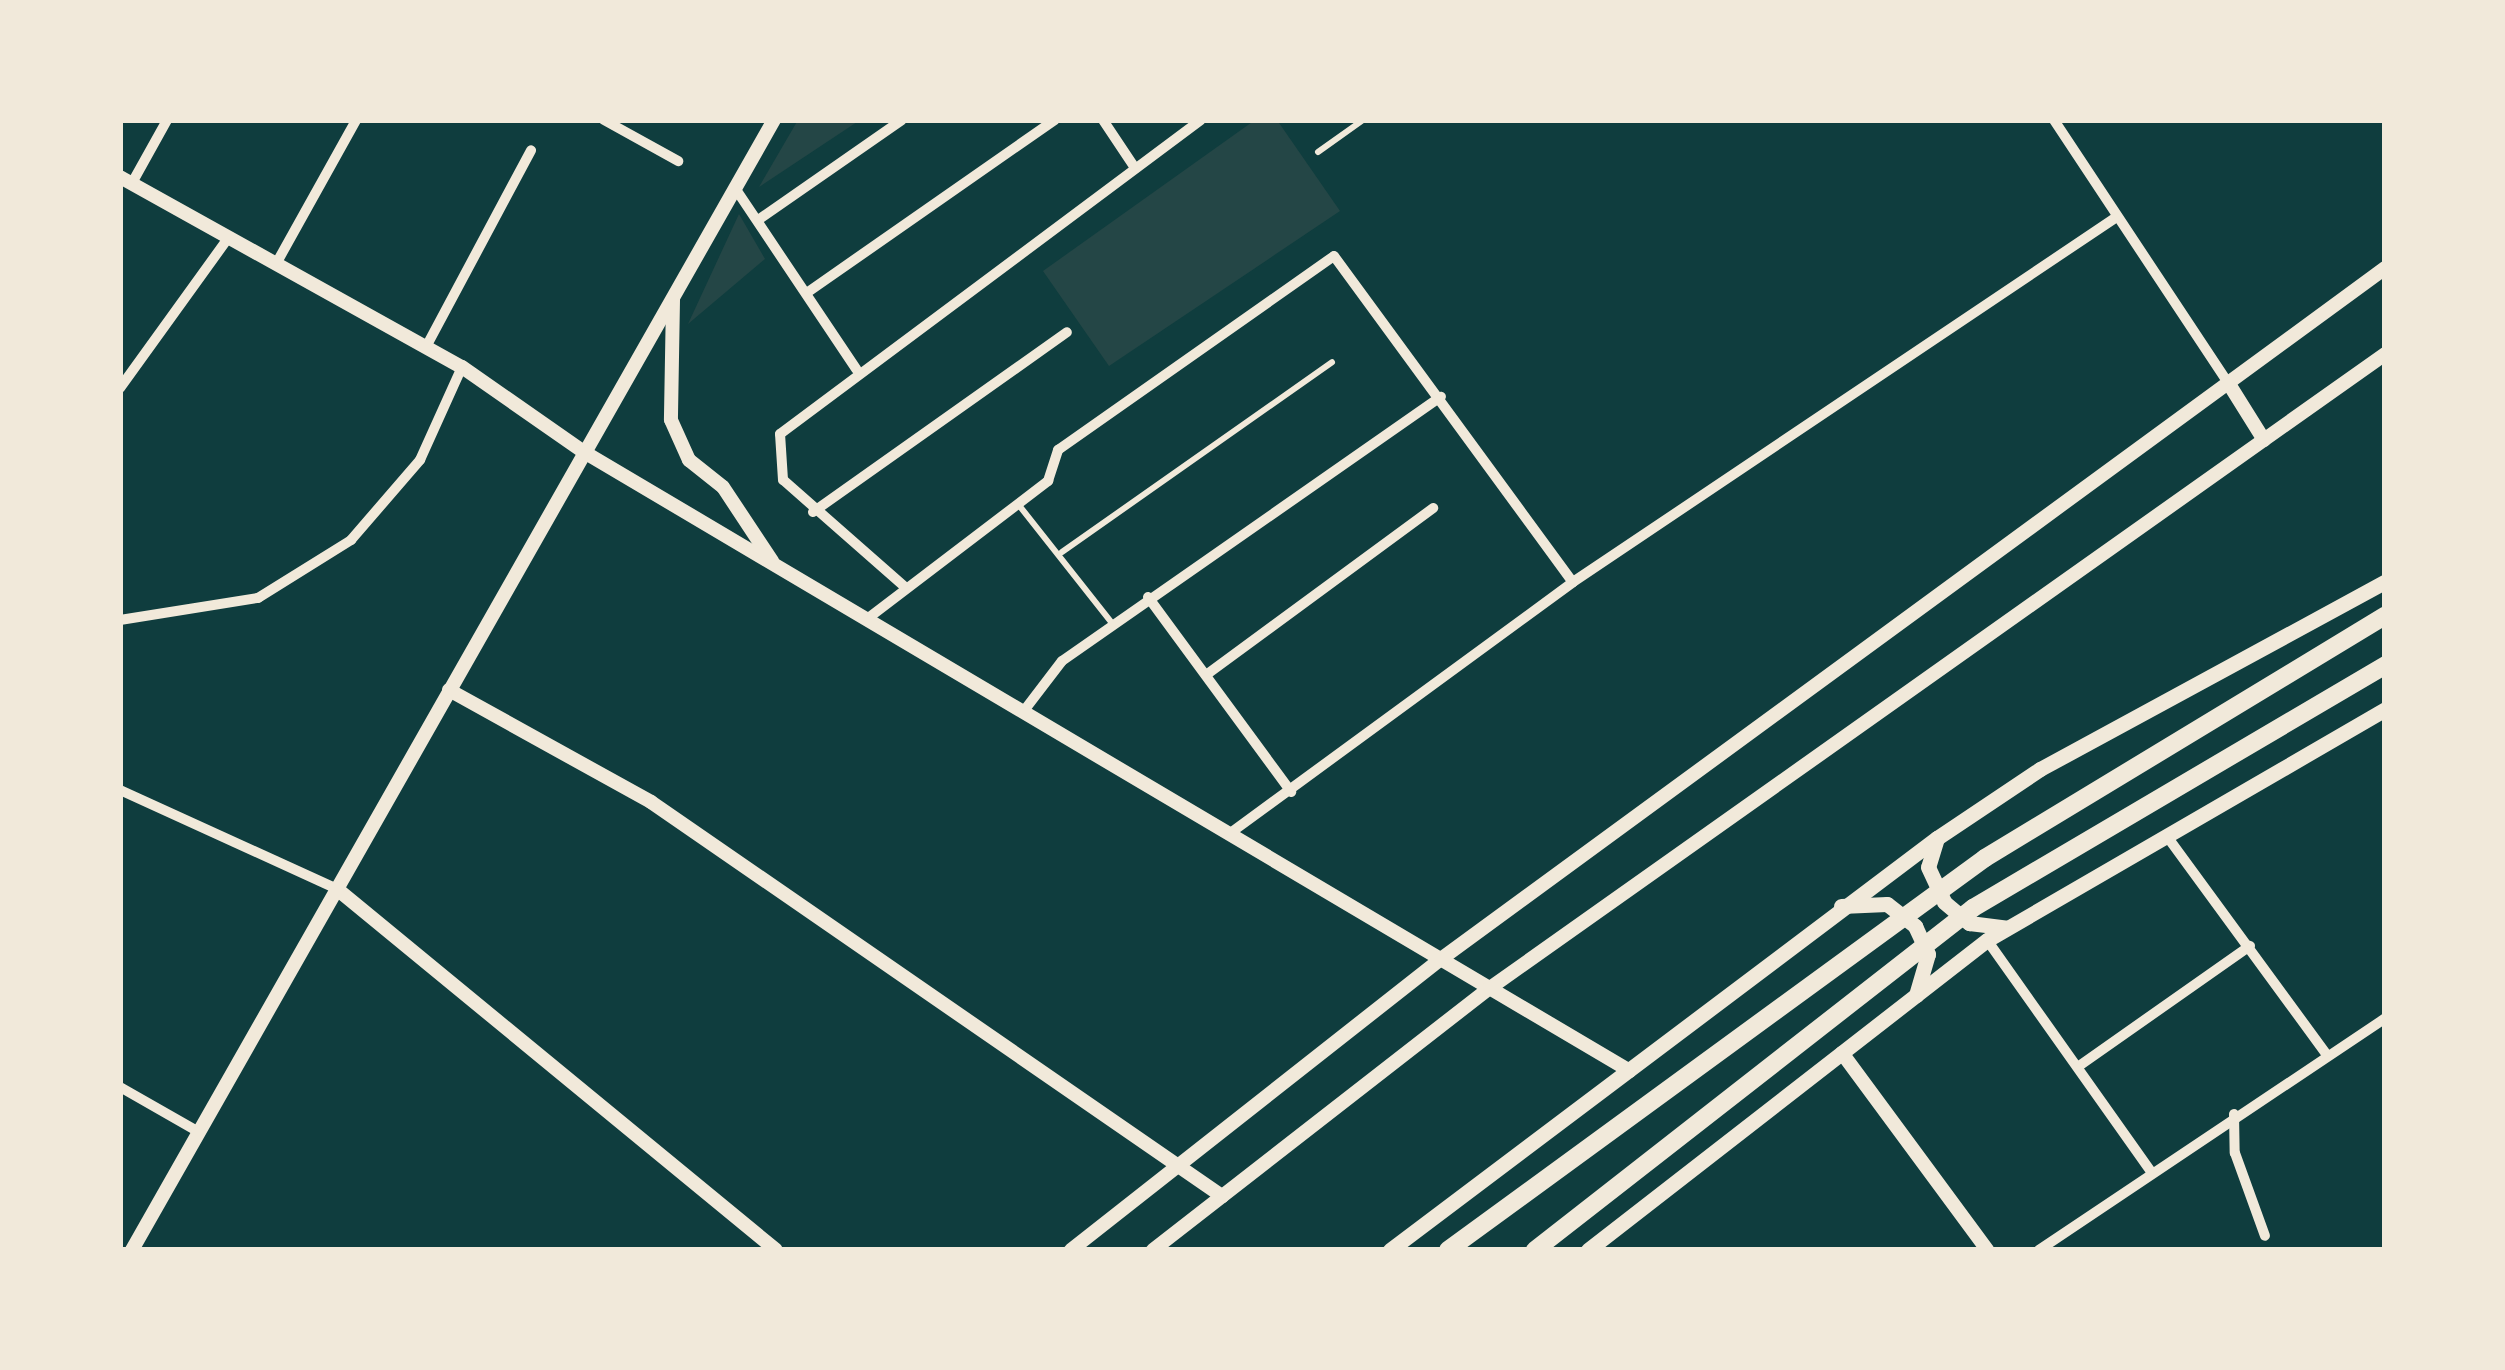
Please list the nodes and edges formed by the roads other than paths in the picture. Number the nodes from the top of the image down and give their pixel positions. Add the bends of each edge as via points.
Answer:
1 (167, 120) edge
2 (356, 120) edge
3 (604, 120) edge
4 (774, 120) edge
5 (902, 120) edge
6 (1055, 120) edge
7 (1102, 120) edge
8 (1202, 120) edge
9 (1364, 120) edge
10 (2054, 120) edge
11 (531, 149) dead end
12 (1318, 152) dead end
13 (678, 161) dead end
14 (1135, 168) junction
15 (126, 180) edge
16 (735, 188) junction
17 (2115, 218) junction
18 (758, 220) junction
19 (229, 237) junction
20 (276, 264) junction
21 (2385, 268) edge
22 (808, 292) junction
23 (673, 297) junction
24 (1067, 332) dead end
25 (426, 347) junction
26 (2385, 354) edge
27 (1332, 362) dead end
28 (462, 367) junction
29 (856, 370) junction
30 (2229, 384) junction
31 (120, 388) edge
32 (1441, 397) junction
33 (2264, 440) junction
34 (584, 452) junction
35 (1018, 504) junction
36 (1433, 508) dead end
37 (813, 512) junction
38 (1062, 552) junction
39 (775, 565) junction
40 (1573, 582) junction
41 (2385, 582) edge
42 (905, 587) junction
43 (1148, 597) junction
44 (2385, 616) edge
45 (867, 619) junction
46 (120, 620) edge
47 (1112, 624) junction
48 (2385, 665) edge
49 (1205, 675) junction
50 (449, 690) junction
51 (1023, 712) junction
52 (2383, 714) edge
53 (120, 790) edge
54 (1291, 792) junction
55 (1229, 833) junction
56 (2166, 835) junction
57 (1937, 838) junction
58 (337, 889) junction
59 (1835, 907) junction
60 (2009, 928) junction
61 (1987, 940) junction
62 (2250, 946) junction
63 (1441, 959) junction
64 (1490, 988) junction
65 (1915, 998) junction
66 (2385, 1018) edge
67 (1842, 1053) junction
68 (2326, 1054) junction
69 (2079, 1066) junction
70 (1630, 1071) junction
71 (120, 1087) edge
72 (2234, 1114) junction
73 (199, 1132) junction
74 (1183, 1166) junction
75 (2150, 1170) junction
76 (1222, 1196) junction
77 (2265, 1236) dead end
78 (132, 1250) edge
79 (776, 1250) edge
80 (1071, 1250) edge
81 (1153, 1250) edge
82 (1390, 1250) edge
83 (1448, 1250) edge
84 (1534, 1250) edge
85 (1588, 1250) edge
86 (1987, 1250) edge
87 (2039, 1250) edge

1 - 15 street
2 - 20 street
3 - 13 street
4 - 16 street
5 - 18 street
6 - 22 street
7 - 14 street
8 - 14 street
9 - 12 lane
10 - 17 street
11 - 25 street
14 - 29 street
15 - 19 street
16 - 18 street
16 - 23 street
17 - 30 street
17 - 40 street
18 - 22 street
19 - 20 street
19 - 31 street
20 - 25 street
21 - 30 street
22 - 29 street
23 - 34 street
23 - 39 street via 671,420 689,460 723,487
24 - 37 street
25 - 28 street
26 - 33 street
27 - 38 lane
28 - 34 street
28 - 46 street via 420,460 350,540 258,598
29 - 37 street via 780,434 783,480
30 - 33 street
30 - 63 street
32 - 35 street via 1334,256 1058,450 1048,481
32 - 40 street
32 - 43 street
33 - 64 street
34 - 39 street
34 - 50 street
35 - 38 lane
35 - 42 street
36 - 49 street
37 - 42 street
38 - 47 lane
39 - 45 street
40 - 54 street
41 - 57 main road via 2040,769
42 - 45 street
43 - 47 street
43 - 49 street
44 - 83 main road via 1985,859
45 - 51 street
47 - 51 street via 1062,661
48 - 84 main road via 1973,908
49 - 54 street
50 - 58 street
50 - 74 street via 650,802
51 - 55 street
52 - 56 main road
53 - 58 street
54 - 55 street
55 - 63 street
56 - 60 main road
56 - 62 street
57 - 59 main road
57 - 60 main road via 1928,867 1944,902 1969,922
58 - 73 street
58 - 79 street
59 - 65 main road via 1887,904 1915,926 1928,954
59 - 70 main road
60 - 61 main road
61 - 65 main road
61 - 69 street
62 - 68 street
62 - 69 street
63 - 64 street
63 - 74 street
64 - 70 street
64 - 76 street
65 - 67 main road
66 - 68 street
67 - 85 main road
67 - 86 street
68 - 72 street
69 - 75 street
70 - 82 main road
71 - 73 street
72 - 75 street
72 - 77 street via 2235,1154
73 - 78 street
74 - 76 street
74 - 80 street
75 - 87 street
76 - 81 street

